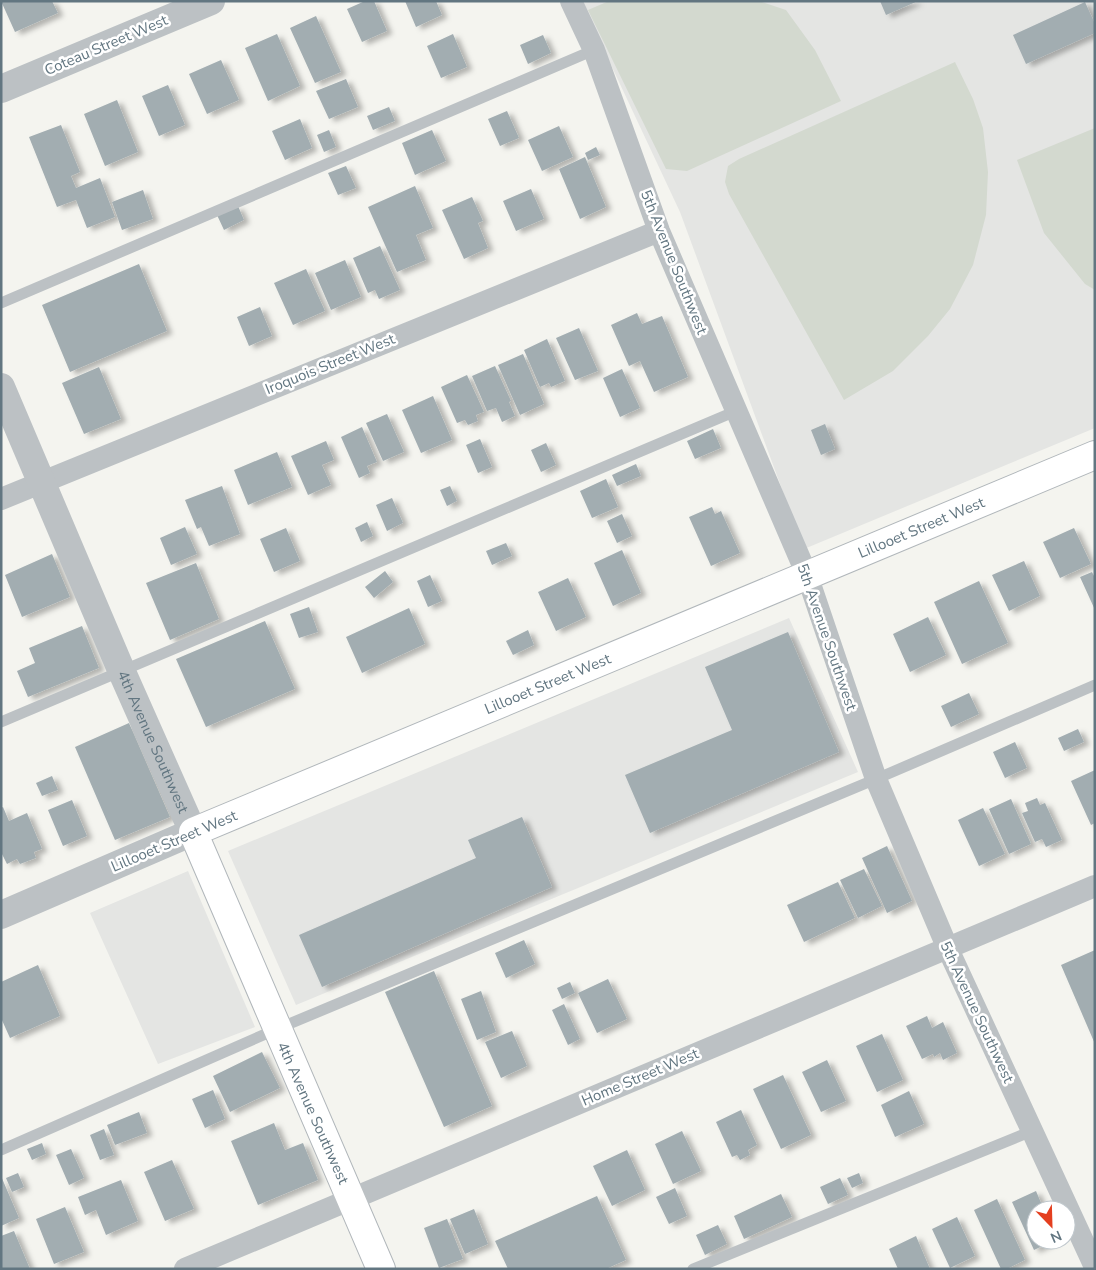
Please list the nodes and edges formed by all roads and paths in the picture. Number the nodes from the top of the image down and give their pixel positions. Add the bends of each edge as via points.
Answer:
1 (210, 1) edge
2 (571, 1) edge
3 (594, 50) junction
4 (1, 88) edge
5 (659, 231) junction
6 (1, 303) edge
7 (1, 387) edge
8 (736, 411) junction
9 (1095, 455) edge
10 (42, 482) junction
11 (1, 499) edge
12 (807, 575) junction
13 (122, 672) junction
14 (1095, 685) edge
15 (1, 722) edge
16 (876, 779) junction
17 (193, 832) junction
18 (1095, 886) edge
19 (1, 915) edge
20 (948, 949) junction
21 (277, 1029) junction
22 (1032, 1131) junction
23 (1, 1150) edge
24 (350, 1198) junction
25 (1095, 1267) edge
26 (185, 1269) edge
27 (381, 1269) edge
28 (693, 1269) edge

1 - 4 street, Coteau Street West
2 - 3 street, 5th Avenue Southwest
3 - 5 street, 5th Avenue Southwest
3 - 6 lane
5 - 8 street, 5th Avenue Southwest
5 - 10 street, Iroquois Street West
7 - 10 street, 4th Avenue Southwest
8 - 12 street, 5th Avenue Southwest
8 - 13 lane
9 - 12 main road, Lillooet Street West
10 - 11 street, Iroquois Street West
10 - 13 street, 4th Avenue Southwest
12 - 16 street, 5th Avenue Southwest
12 - 17 main road, Lillooet Street West
13 - 15 lane
13 - 17 street, 4th Avenue Southwest
14 - 16 lane
16 - 20 street, 5th Avenue Southwest
16 - 21 lane
17 - 19 street, Lillooet Street West
17 - 21 main road, 4th Avenue Southwest
18 - 20 street, Home Street West
20 - 22 street, 5th Avenue Southwest
20 - 24 street, Home Street West
21 - 23 lane
21 - 24 main road, 4th Avenue Southwest
22 - 25 street, 5th Avenue Southwest
22 - 28 lane
24 - 26 street, Home Street West
24 - 27 main road, 4th Avenue Southwest

